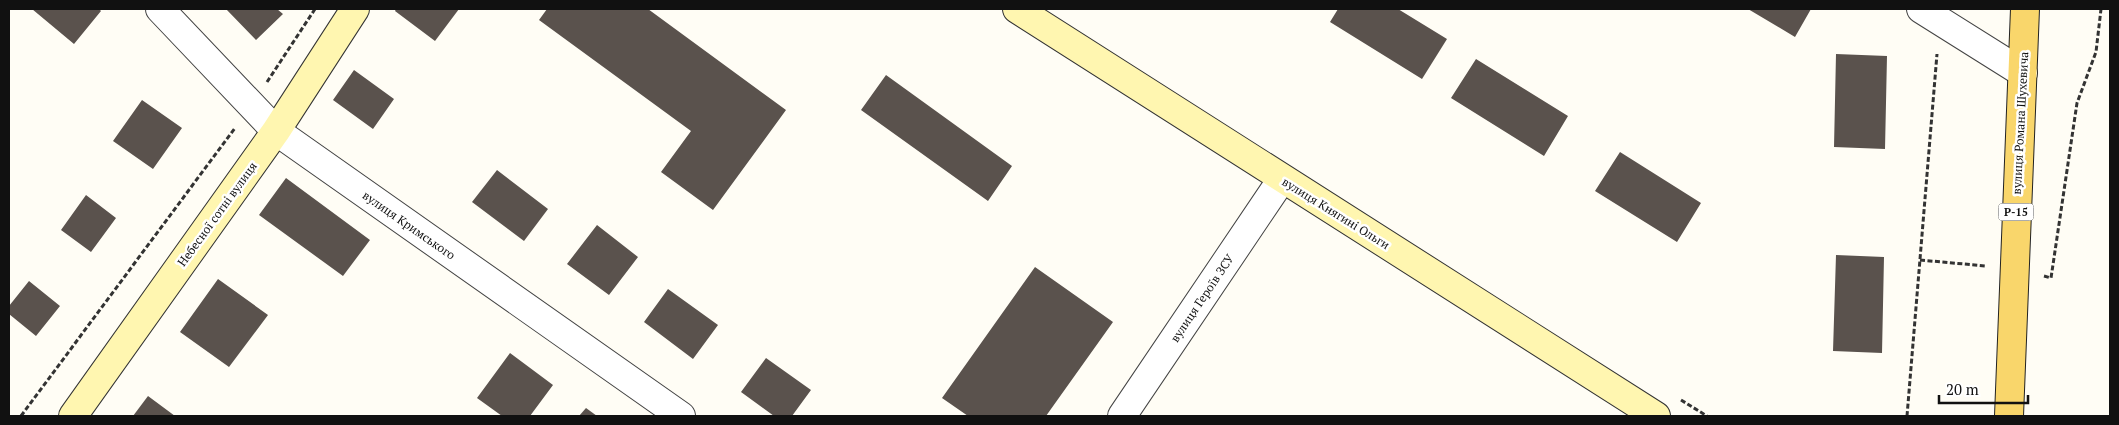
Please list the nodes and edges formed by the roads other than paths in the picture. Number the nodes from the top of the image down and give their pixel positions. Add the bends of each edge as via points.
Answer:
1 (160, 9) edge
2 (355, 9) edge
3 (1016, 9) edge
4 (2024, 9) edge
5 (1930, 15) edge
6 (2023, 73) junction
7 (276, 131) junction
8 (1282, 179) junction
9 (73, 416) edge
10 (681, 416) edge
11 (1122, 416) edge
12 (1656, 416) edge
13 (2009, 416) edge

1 - 7 street, вулиця Кримського
2 - 7 street, Небесної сотні вулиця
3 - 8 street, вулиця Княгині Ольги
4 - 6 main road, вулиця Романа Шухевича / Р-15
5 - 6 street
6 - 13 main road, вулиця Романа Шухевича / Р-15
7 - 9 street, Небесної сотні вулиця
7 - 10 street, вулиця Кримського
8 - 11 street, вулиця Героїв ЗСУ
8 - 12 street, вулиця Княгині Ольги

